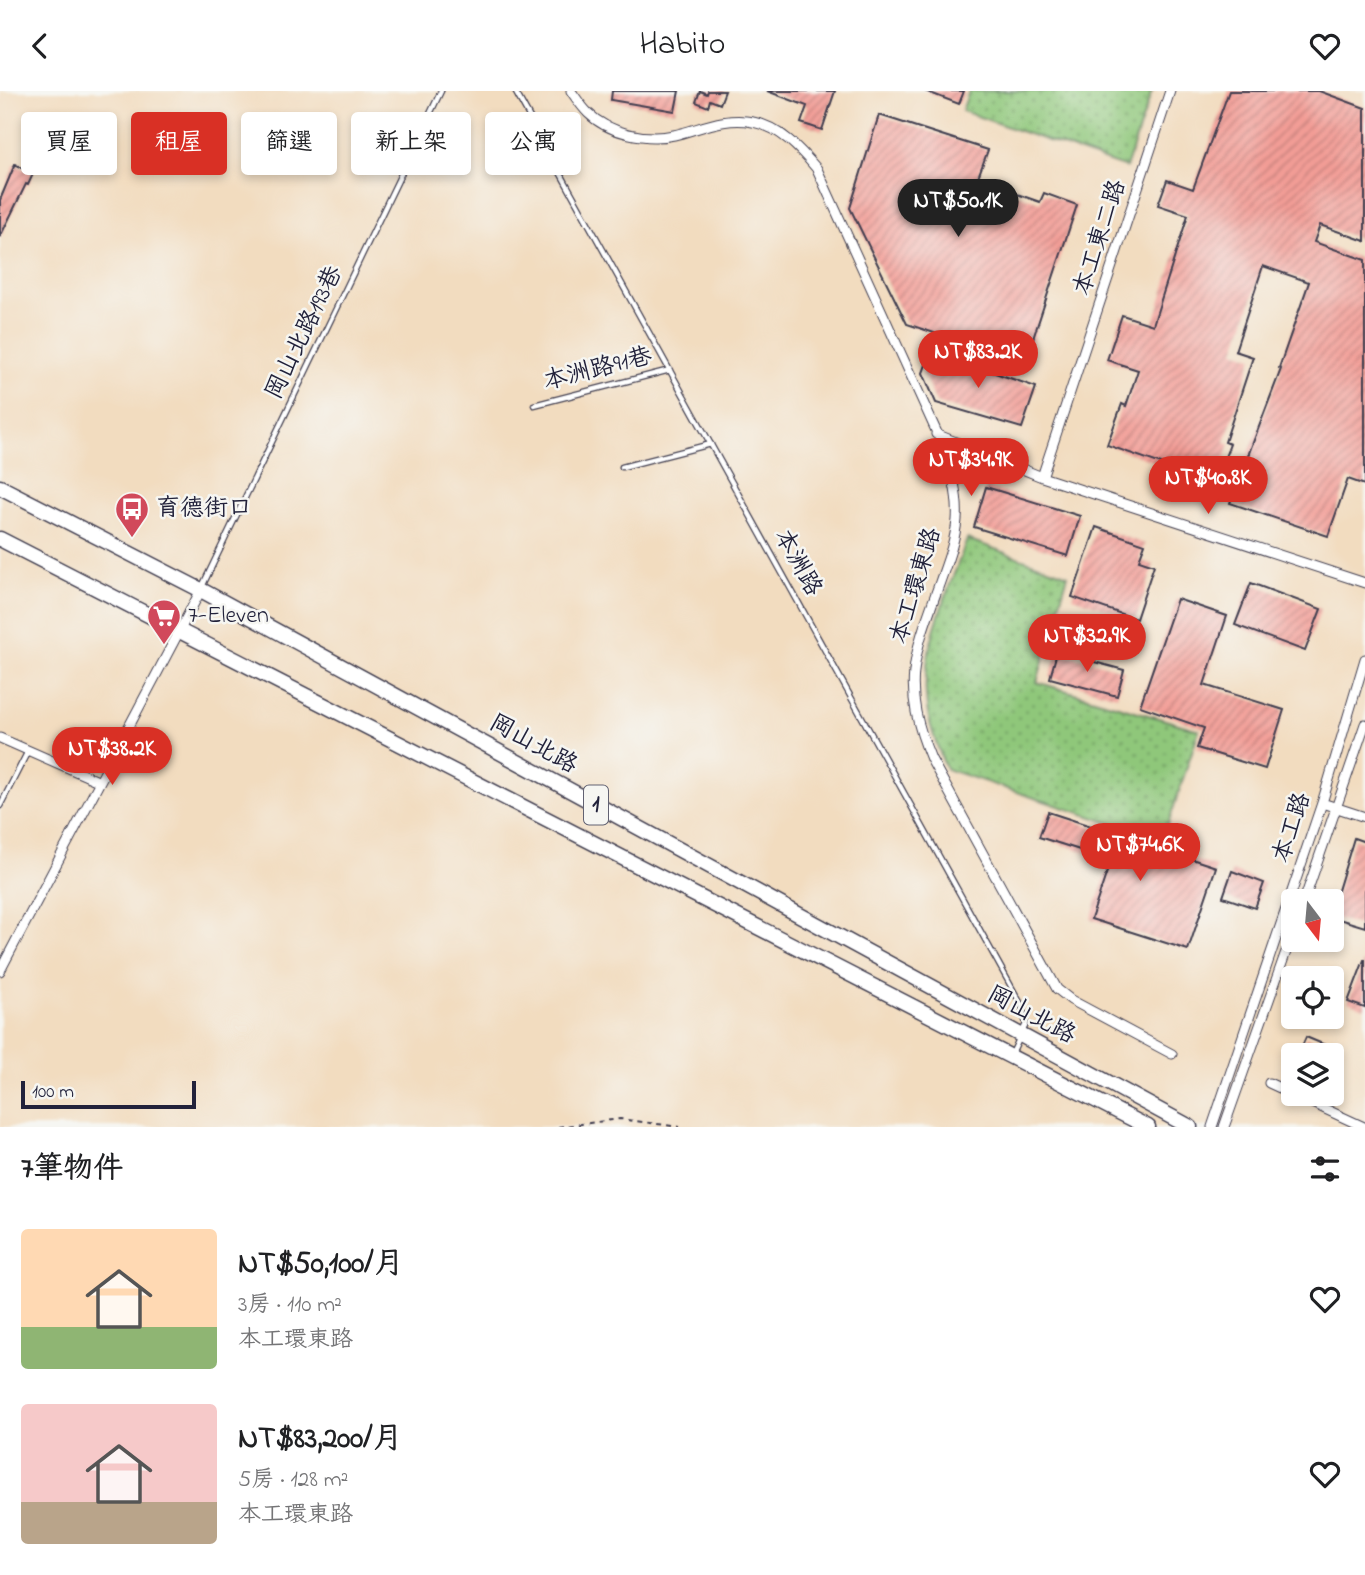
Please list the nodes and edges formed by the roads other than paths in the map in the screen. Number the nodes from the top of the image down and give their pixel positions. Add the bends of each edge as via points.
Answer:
1 (441, 91) edge
2 (515, 91) edge
3 (571, 91) edge
4 (1170, 91) edge
5 (670, 370) junction
6 (534, 405) dead end
7 (936, 434) junction
8 (710, 444) junction
9 (622, 467) dead end
10 (1042, 477) junction
11 (0, 487) edge
12 (0, 538) edge
13 (1365, 583) edge
14 (201, 590) junction
15 (179, 631) junction
16 (1365, 659) edge
17 (1365, 724) edge
18 (0, 738) edge
19 (28, 751) junction
20 (98, 781) junction
21 (1322, 803) junction
22 (0, 806) edge
23 (1337, 807) junction
24 (1365, 817) edge
25 (1308, 889) edge
26 (1286, 952) edge
27 (4, 954) edge
28 (0, 971) edge
29 (1021, 1037) junction
30 (1172, 1055) dead end
31 (1011, 1056) junction
32 (1269, 1083) dead end
33 (1148, 1127) edge
34 (1190, 1127) edge
35 (1212, 1127) edge
36 (1224, 1127) edge
37 (1364, 1127) edge

1 - 14 lane, 岡山北路193巷
2 - 5 lane, 本洲路
3 - 7 street, 本工環東路 via 588,113 607,126 640,136 672,135 732,121 754,122 779,132 802,151 817,169
4 - 10 street, 本工東二路
5 - 6 lane, 本洲路91巷
5 - 8 lane, 本洲路
7 - 10 street
7 - 30 street, 本工環東路 via 954,484 957,517 954,543 919,641 913,673 913,702 921,736 1057,989
8 - 9 lane
8 - 29 lane, 本洲路 via 1022,1006 1026,1024
10 - 13 street
11 - 14 main road, 岡山北路 / 1
12 - 15 main road, 岡山北路 / 1
14 - 15 street
14 - 29 main road, 岡山北路 / 1
15 - 20 street
15 - 31 main road, 岡山北路 / 1
16 - 21 street, 本工路
17 - 23 street, 本工路
18 - 19 street
19 - 20 street
19 - 22 lane
20 - 27 street
21 - 23 street
21 - 35 street, 本工路
23 - 24 street
23 - 25 street, 本工路
26 - 36 street
27 - 28 street
29 - 31 lane, 本洲路
29 - 34 main road, 岡山北路 / 1
31 - 33 main road, 岡山北路 / 1
32 - 37 street

